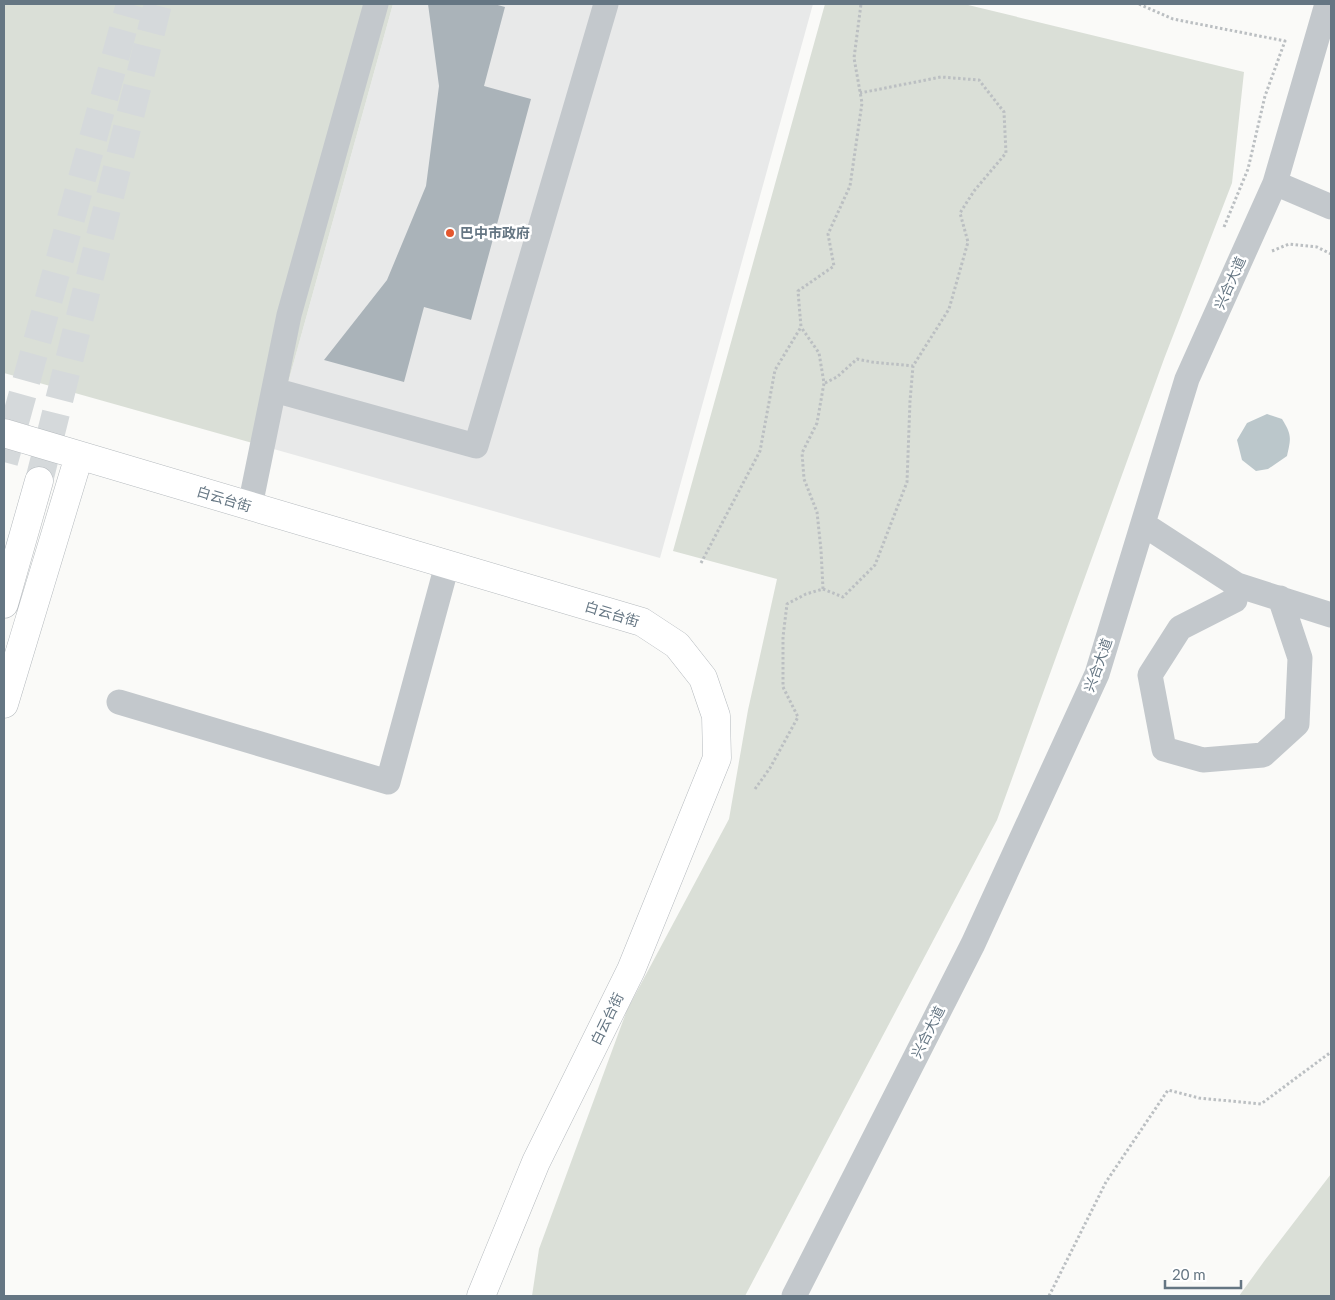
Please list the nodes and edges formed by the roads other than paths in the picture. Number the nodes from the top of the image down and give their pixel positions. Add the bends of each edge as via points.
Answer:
1 (376, 4) edge
2 (606, 4) edge
3 (1327, 4) edge
4 (1275, 183) junction
5 (1331, 207) edge
6 (274, 390) junction
7 (4, 433) edge
8 (80, 456) junction
9 (39, 481) tunnel mouth
10 (250, 506) junction
11 (1143, 524) junction
12 (447, 565) junction
13 (1238, 585) junction
14 (1280, 598) junction
15 (4, 604) edge
16 (1331, 615) edge
17 (119, 702) dead end
18 (4, 704) edge
19 (481, 1296) edge
20 (794, 1296) edge

1 - 6 street via 289,315
2 - 6 street via 476,446
3 - 4 street, 兴合大道
4 - 5 street
4 - 11 street, 兴合大道 via 1187,379
6 - 10 street
7 - 8 main road, 白云台街
8 - 10 main road, 白云台街
8 - 18 main road
9 - 15 main road
10 - 12 main road, 白云台街
11 - 13 street
11 - 20 street, 兴合大道 via 1097,674 973,944
12 - 17 street via 388,782
12 - 19 main road, 白云台街 via 642,622 677,645 702,678 716,716 718,758 631,970 536,1162
13 - 14 street
13 - 14 street via 1235,600 1180,628 1150,676 1164,749 1203,760 1263,755 1297,724 1300,658
14 - 16 street

